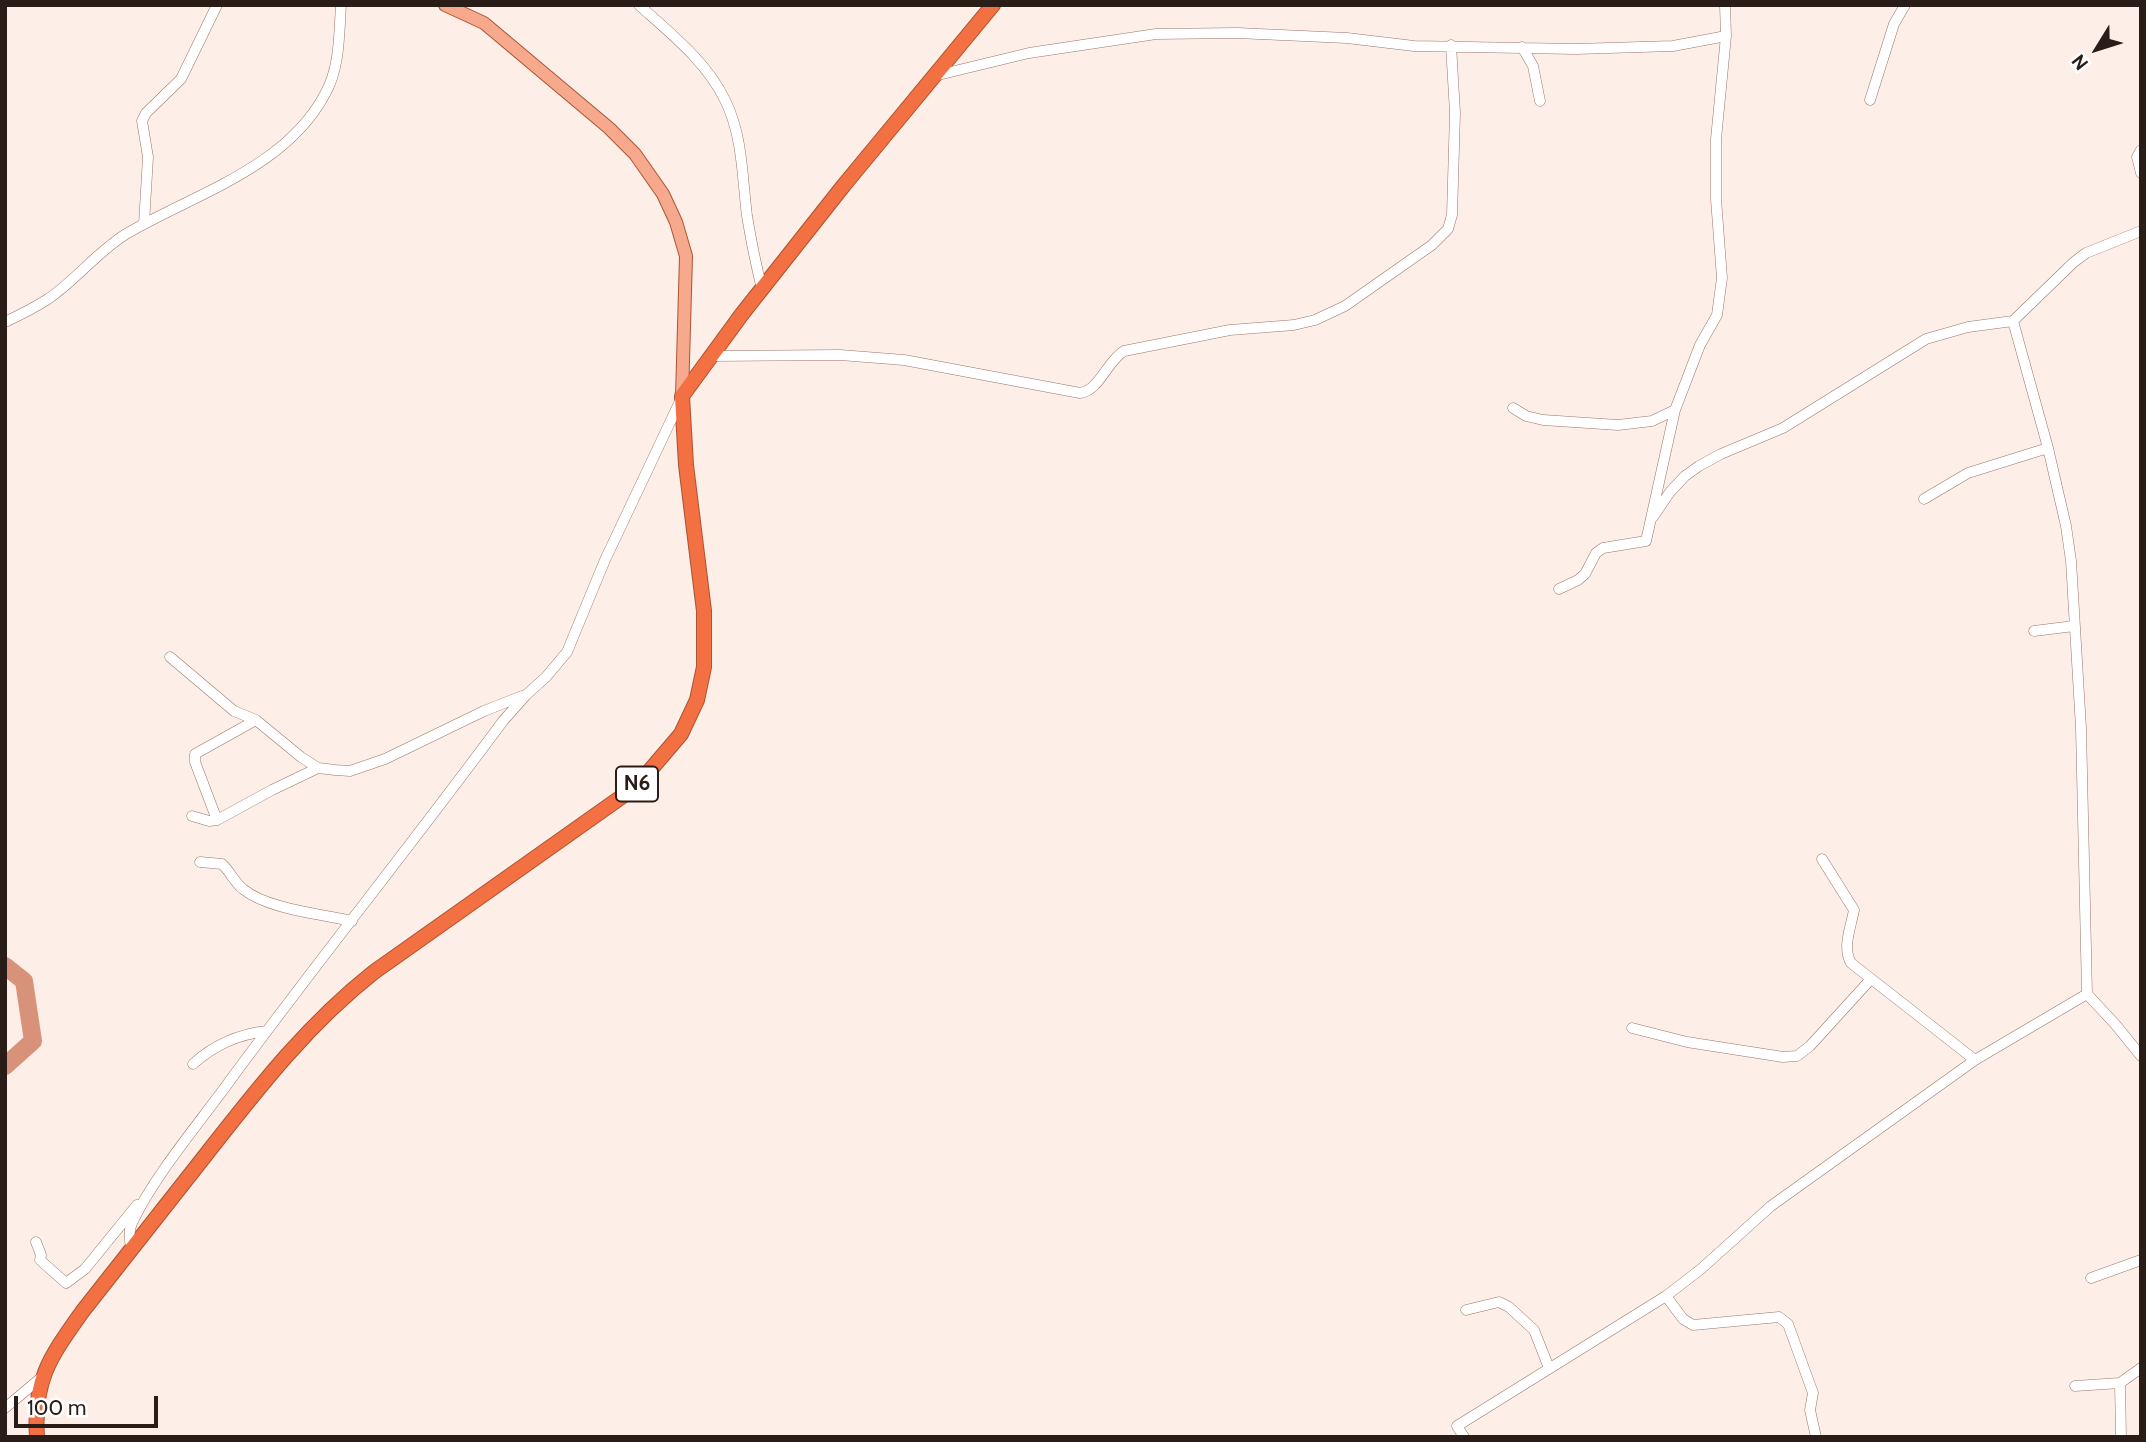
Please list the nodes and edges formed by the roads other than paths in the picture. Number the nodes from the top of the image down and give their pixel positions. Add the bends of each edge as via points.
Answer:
1 (217, 5) edge
2 (341, 5) edge
3 (444, 5) edge
4 (639, 5) edge
5 (993, 5) edge
6 (1725, 5) edge
7 (1905, 5) edge
8 (1726, 36) junction
9 (1451, 45) junction
10 (1522, 47) junction
11 (934, 76) junction
12 (1870, 100) dead end
13 (1540, 101) dead end
14 (2141, 149) edge
15 (2141, 173) edge
16 (144, 224) junction
17 (2141, 231) edge
18 (762, 289) junction
19 (2013, 321) junction
20 (5, 322) edge
21 (711, 356) junction
22 (682, 396) junction
23 (1513, 408) dead end
24 (1675, 410) junction
25 (2048, 448) junction
26 (1924, 499) dead end
27 (1651, 520) junction
28 (1559, 589) dead end
29 (2074, 626) junction
30 (2034, 631) dead end
31 (170, 657) dead end
32 (526, 695) junction
33 (257, 720) junction
34 (318, 768) junction
35 (192, 816) dead end
36 (217, 820) junction
37 (1822, 859) dead end
38 (200, 862) dead end
39 (352, 921) junction
40 (1871, 979) junction
41 (2087, 994) junction
42 (1632, 1028) dead end
43 (267, 1031) junction
44 (2139, 1052) edge
45 (1975, 1060) junction
46 (193, 1064) dead end
47 (148, 1195) junction
48 (36, 1242) dead end
49 (132, 1249) junction
50 (2141, 1260) edge
51 (2091, 1278) dead end
52 (1666, 1296) junction
53 (1466, 1310) dead end
54 (1549, 1368) junction
55 (2141, 1368) edge
56 (42, 1377) junction
57 (2120, 1383) junction
58 (2075, 1386) dead end
59 (5, 1408) edge
60 (37, 1437) edge
61 (1464, 1437) edge
62 (1816, 1437) edge
63 (2121, 1437) edge

1 - 16 street via 181,79 142,121 148,157
2 - 16 street via 332,78 303,125 248,169
3 - 22 main road via 485,23 610,128 663,194 686,256
4 - 18 street via 679,40 725,99 741,154
5 - 11 highway
6 - 8 street
7 - 12 street via 1894,24
8 - 10 street via 1673,46
8 - 24 street via 1716,139 1721,278 1717,315
9 - 10 street
9 - 11 street via 1237,33 1156,34 1029,53
9 - 21 street via 1455,153 1448,229 1345,306 1315,320 1230,330 1124,351 1090,390 1080,393 904,360 840,355
10 - 13 street via 1533,66
11 - 18 highway
14 - 15 street via 2137,157
16 - 20 street via 110,245 49,298
17 - 19 street via 2086,253
18 - 21 highway
19 - 25 street
19 - 27 street via 1926,339 1783,428 1699,466 1670,492
21 - 22 highway
22 - 32 street via 567,652
22 - 49 highway, N6 via 706,638 697,700 681,734 627,793 393,958 328,1010 252,1096
23 - 24 street via 1543,420 1618,425 1652,421
24 - 27 street
25 - 26 street via 1968,473
25 - 29 street via 2066,526
27 - 28 street via 1646,541 1603,548 1585,574
29 - 30 street
29 - 41 street
31 - 33 street via 234,711
32 - 34 street via 365,766 349,771
32 - 39 street
33 - 34 street
33 - 36 street via 195,754
34 - 36 street
35 - 36 street
37 - 40 street via 1854,910 1847,957
38 - 39 street via 222,864 240,887 270,902
39 - 43 street
40 - 42 street via 1797,1056 1687,1042
40 - 45 street
41 - 44 street
41 - 45 street
43 - 46 street via 226,1042
43 - 47 street
45 - 52 street via 1771,1206
47 - 48 street via 85,1269 66,1283 40,1260
47 - 49 street via 131,1224
49 - 56 highway, N6 via 82,1311
50 - 51 street
52 - 54 street
52 - 62 street via 1693,1325 1784,1320 1813,1393 1810,1410
53 - 54 street via 1499,1302 1509,1307 1534,1330
54 - 61 street via 1457,1426
55 - 57 street
56 - 59 street
56 - 60 highway, N6
57 - 58 street
57 - 63 street

